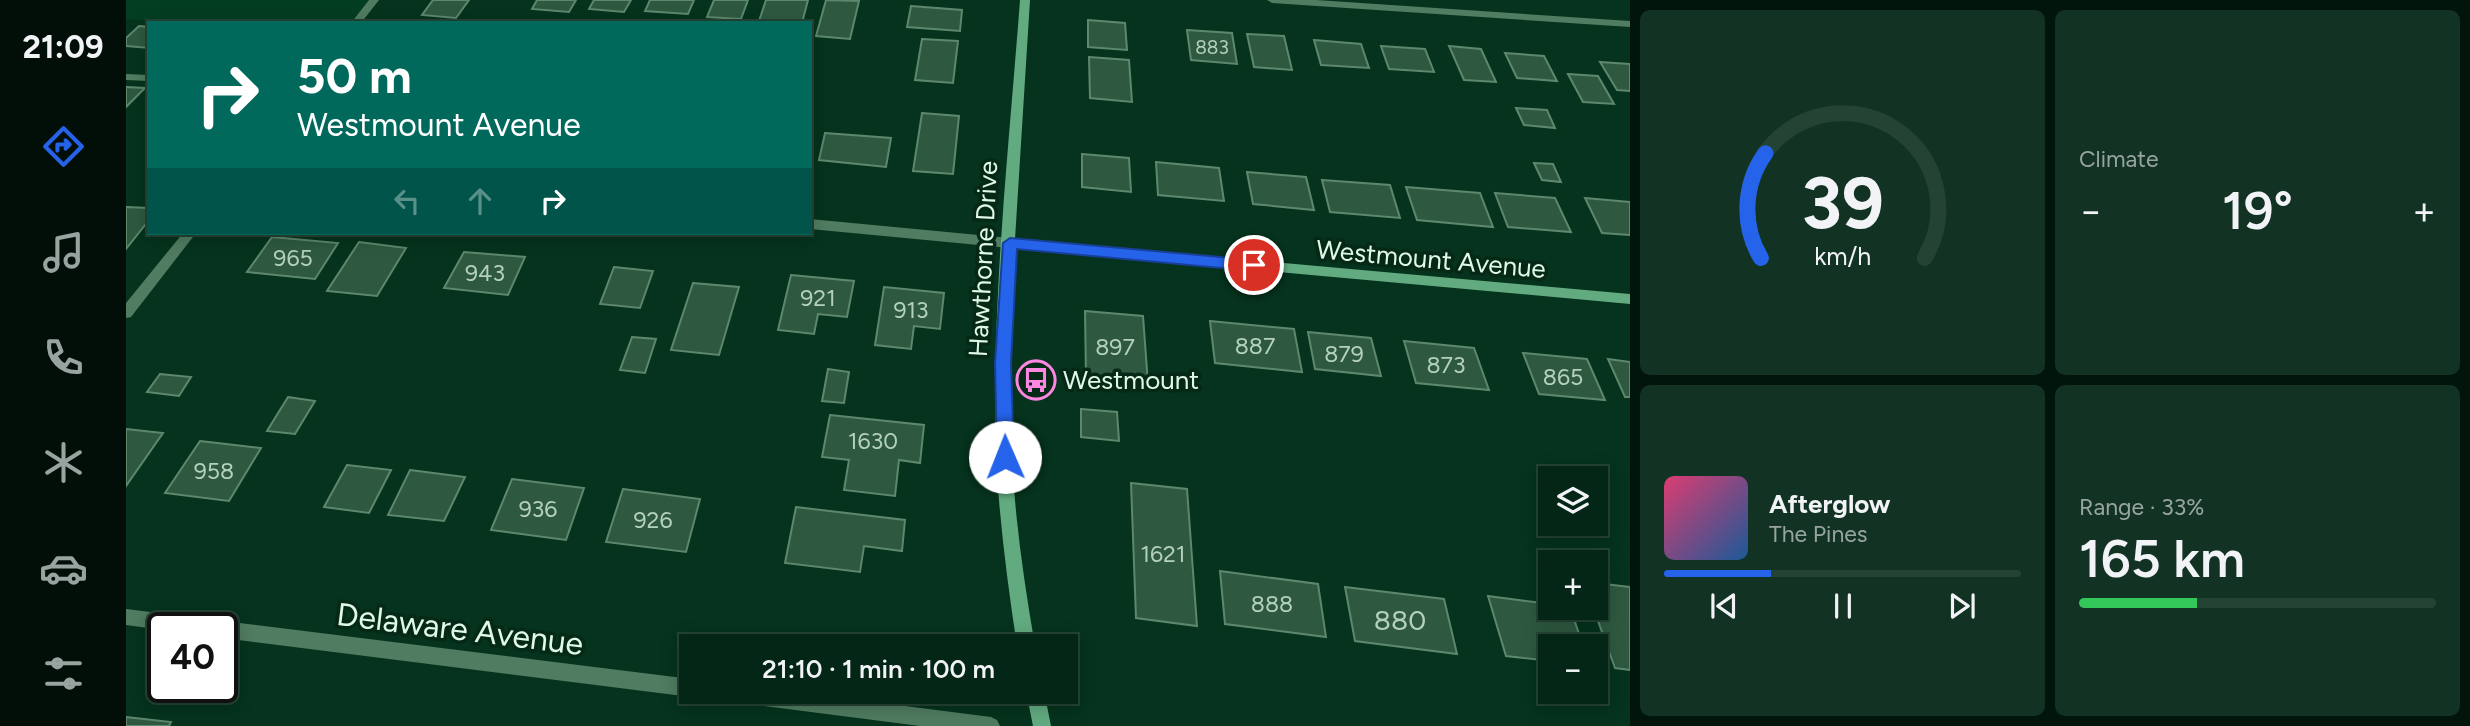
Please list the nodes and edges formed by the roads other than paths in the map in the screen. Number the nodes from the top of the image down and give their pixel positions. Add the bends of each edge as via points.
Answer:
1 (374, 0) edge
2 (1025, 0) edge
3 (1272, 0) edge
4 (358, 21) edge
5 (1630, 24) edge
6 (126, 77) edge
7 (147, 78) edge
8 (812, 224) edge
9 (188, 235) edge
10 (1010, 243) junction
11 (1630, 299) edge
12 (126, 313) edge
13 (126, 617) edge
14 (147, 620) edge
15 (238, 631) edge
16 (1023, 634) edge
17 (679, 686) edge
18 (818, 704) edge
19 (1038, 704) edge
20 (991, 726) edge
21 (1042, 726) edge

1 - 4 street
2 - 10 street, Hawthorne Drive
3 - 5 street
6 - 7 street
8 - 10 street, Westmount Avenue
9 - 12 street
10 - 11 street, Westmount Avenue
10 - 16 street, Hawthorne Drive via 1003,363 1006,484
13 - 14 street, Delaware Avenue
15 - 17 street, Delaware Avenue
18 - 20 street
19 - 21 street

